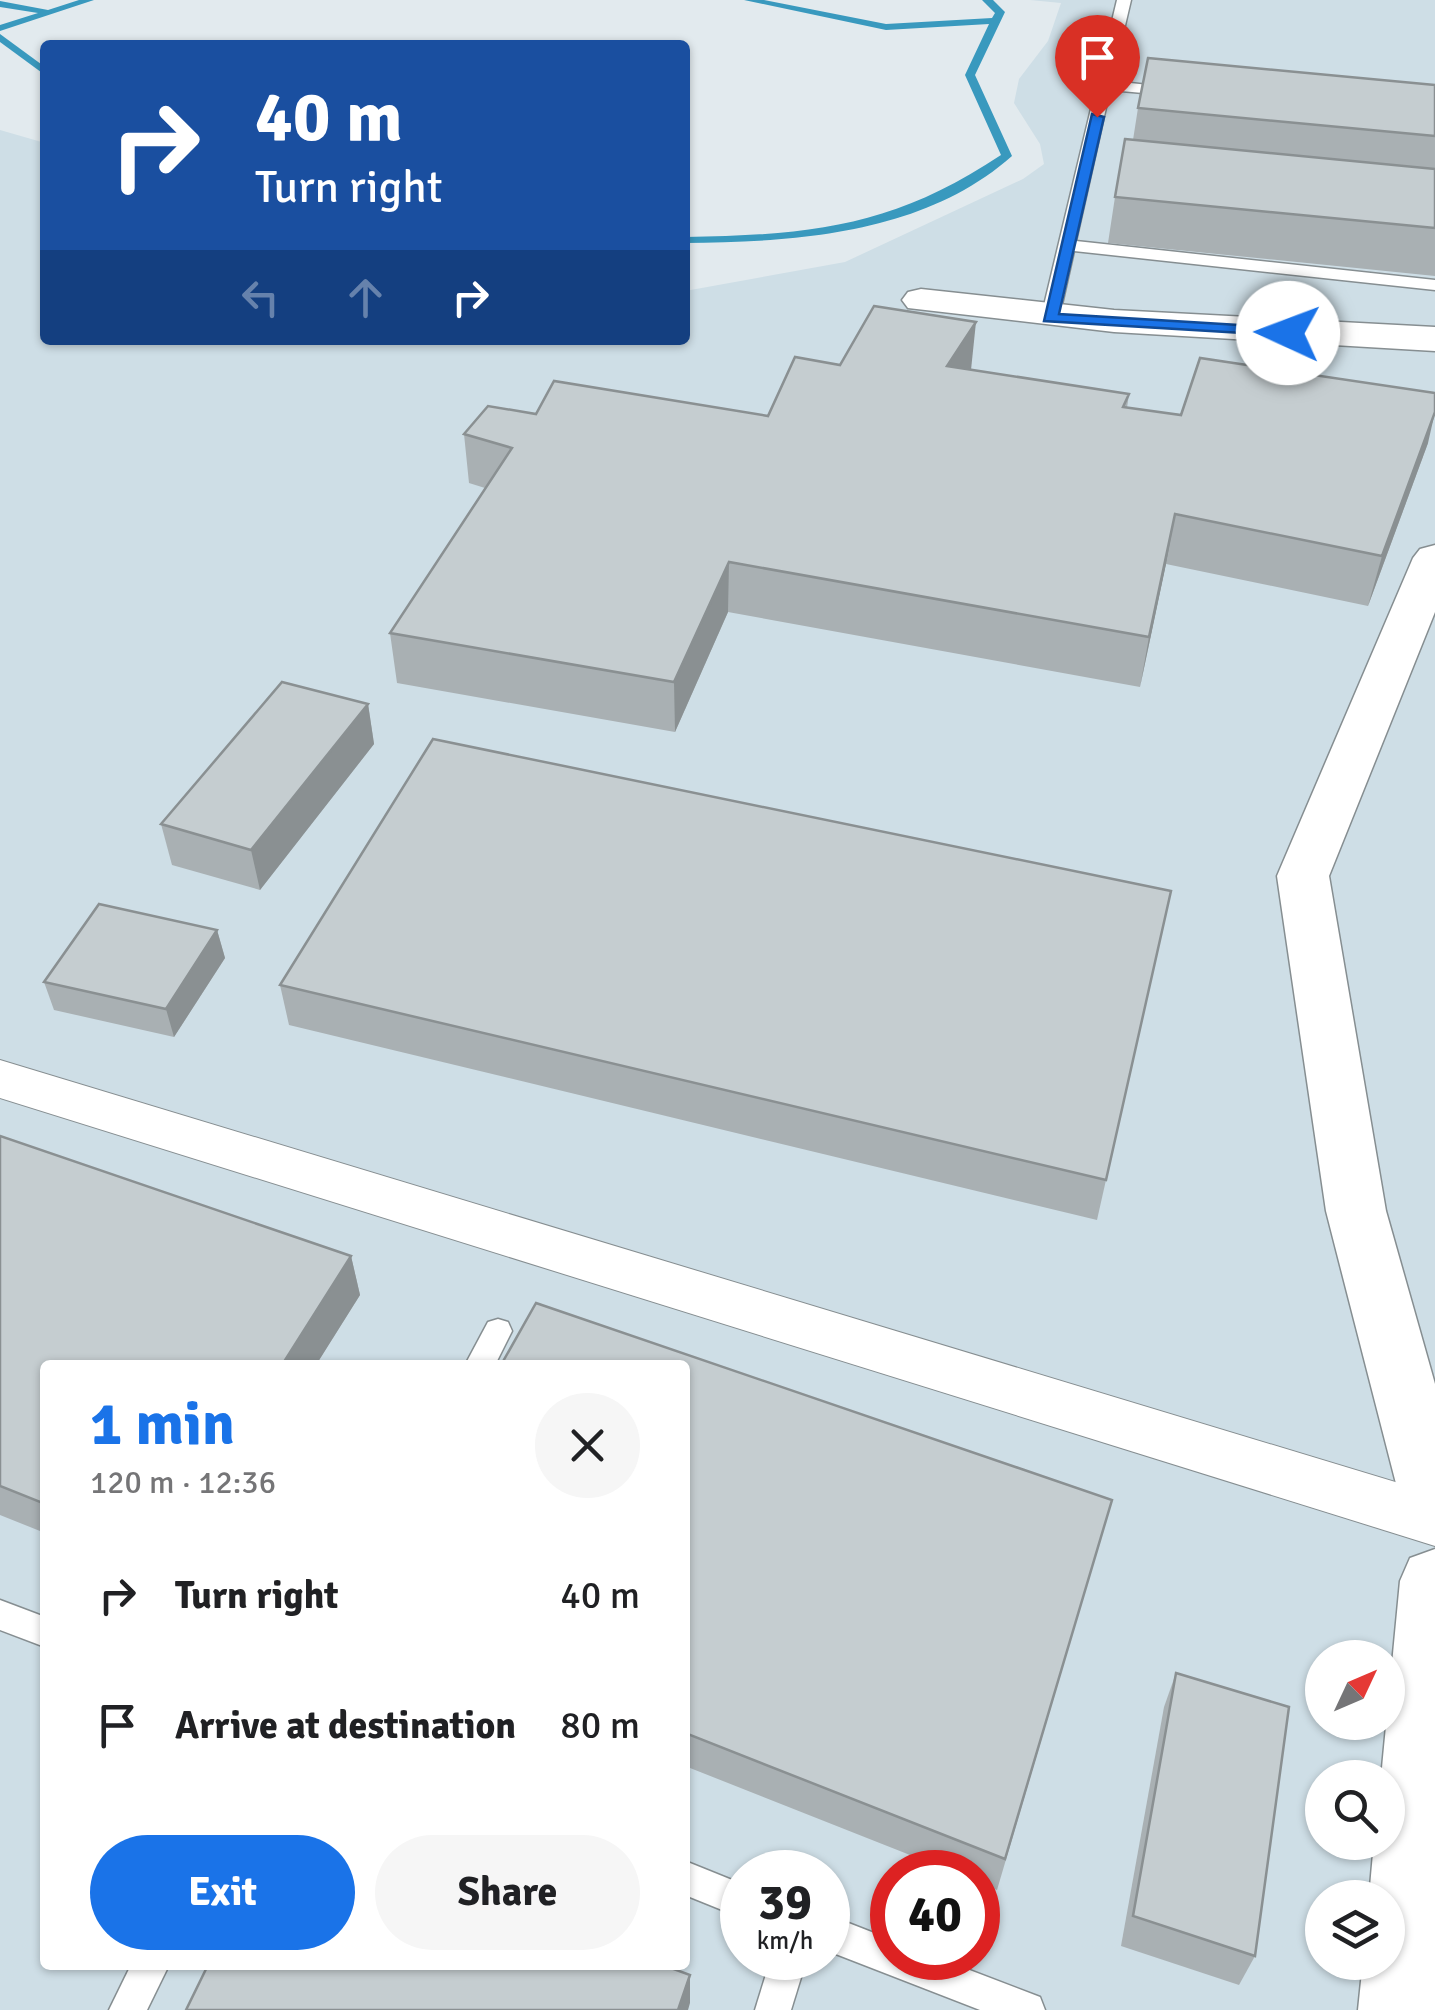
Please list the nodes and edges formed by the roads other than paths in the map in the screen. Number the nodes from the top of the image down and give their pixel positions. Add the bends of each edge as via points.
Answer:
1 (1124, 0) edge
2 (1104, 86) junction
3 (1202, 94) edge
4 (1066, 245) junction
5 (1435, 285) edge
6 (921, 300) dead end
7 (1050, 318) junction
8 (1435, 338) edge
9 (1435, 558) edge
10 (0, 1078) edge
11 (498, 1331) dead end
12 (483, 1360) edge
13 (1435, 1503) edge
14 (1435, 1520) edge
15 (1435, 1581) edge
16 (0, 1615) edge
17 (40, 1630) edge
18 (690, 1880) edge
19 (720, 1892) edge
20 (850, 1942) edge
21 (148, 1970) edge
22 (782, 1980) edge
23 (127, 2010) edge
24 (773, 2010) edge
25 (1027, 2010) edge
26 (1398, 2010) edge

1 - 2 lane
2 - 3 lane
2 - 4 lane
4 - 5 lane
4 - 7 lane
6 - 7 street
7 - 8 street
9 - 13 street via 1304,876 1356,1211
10 - 14 street
11 - 12 lane
15 - 26 street
16 - 17 lane
18 - 19 lane
20 - 25 lane
21 - 23 lane
22 - 24 lane

